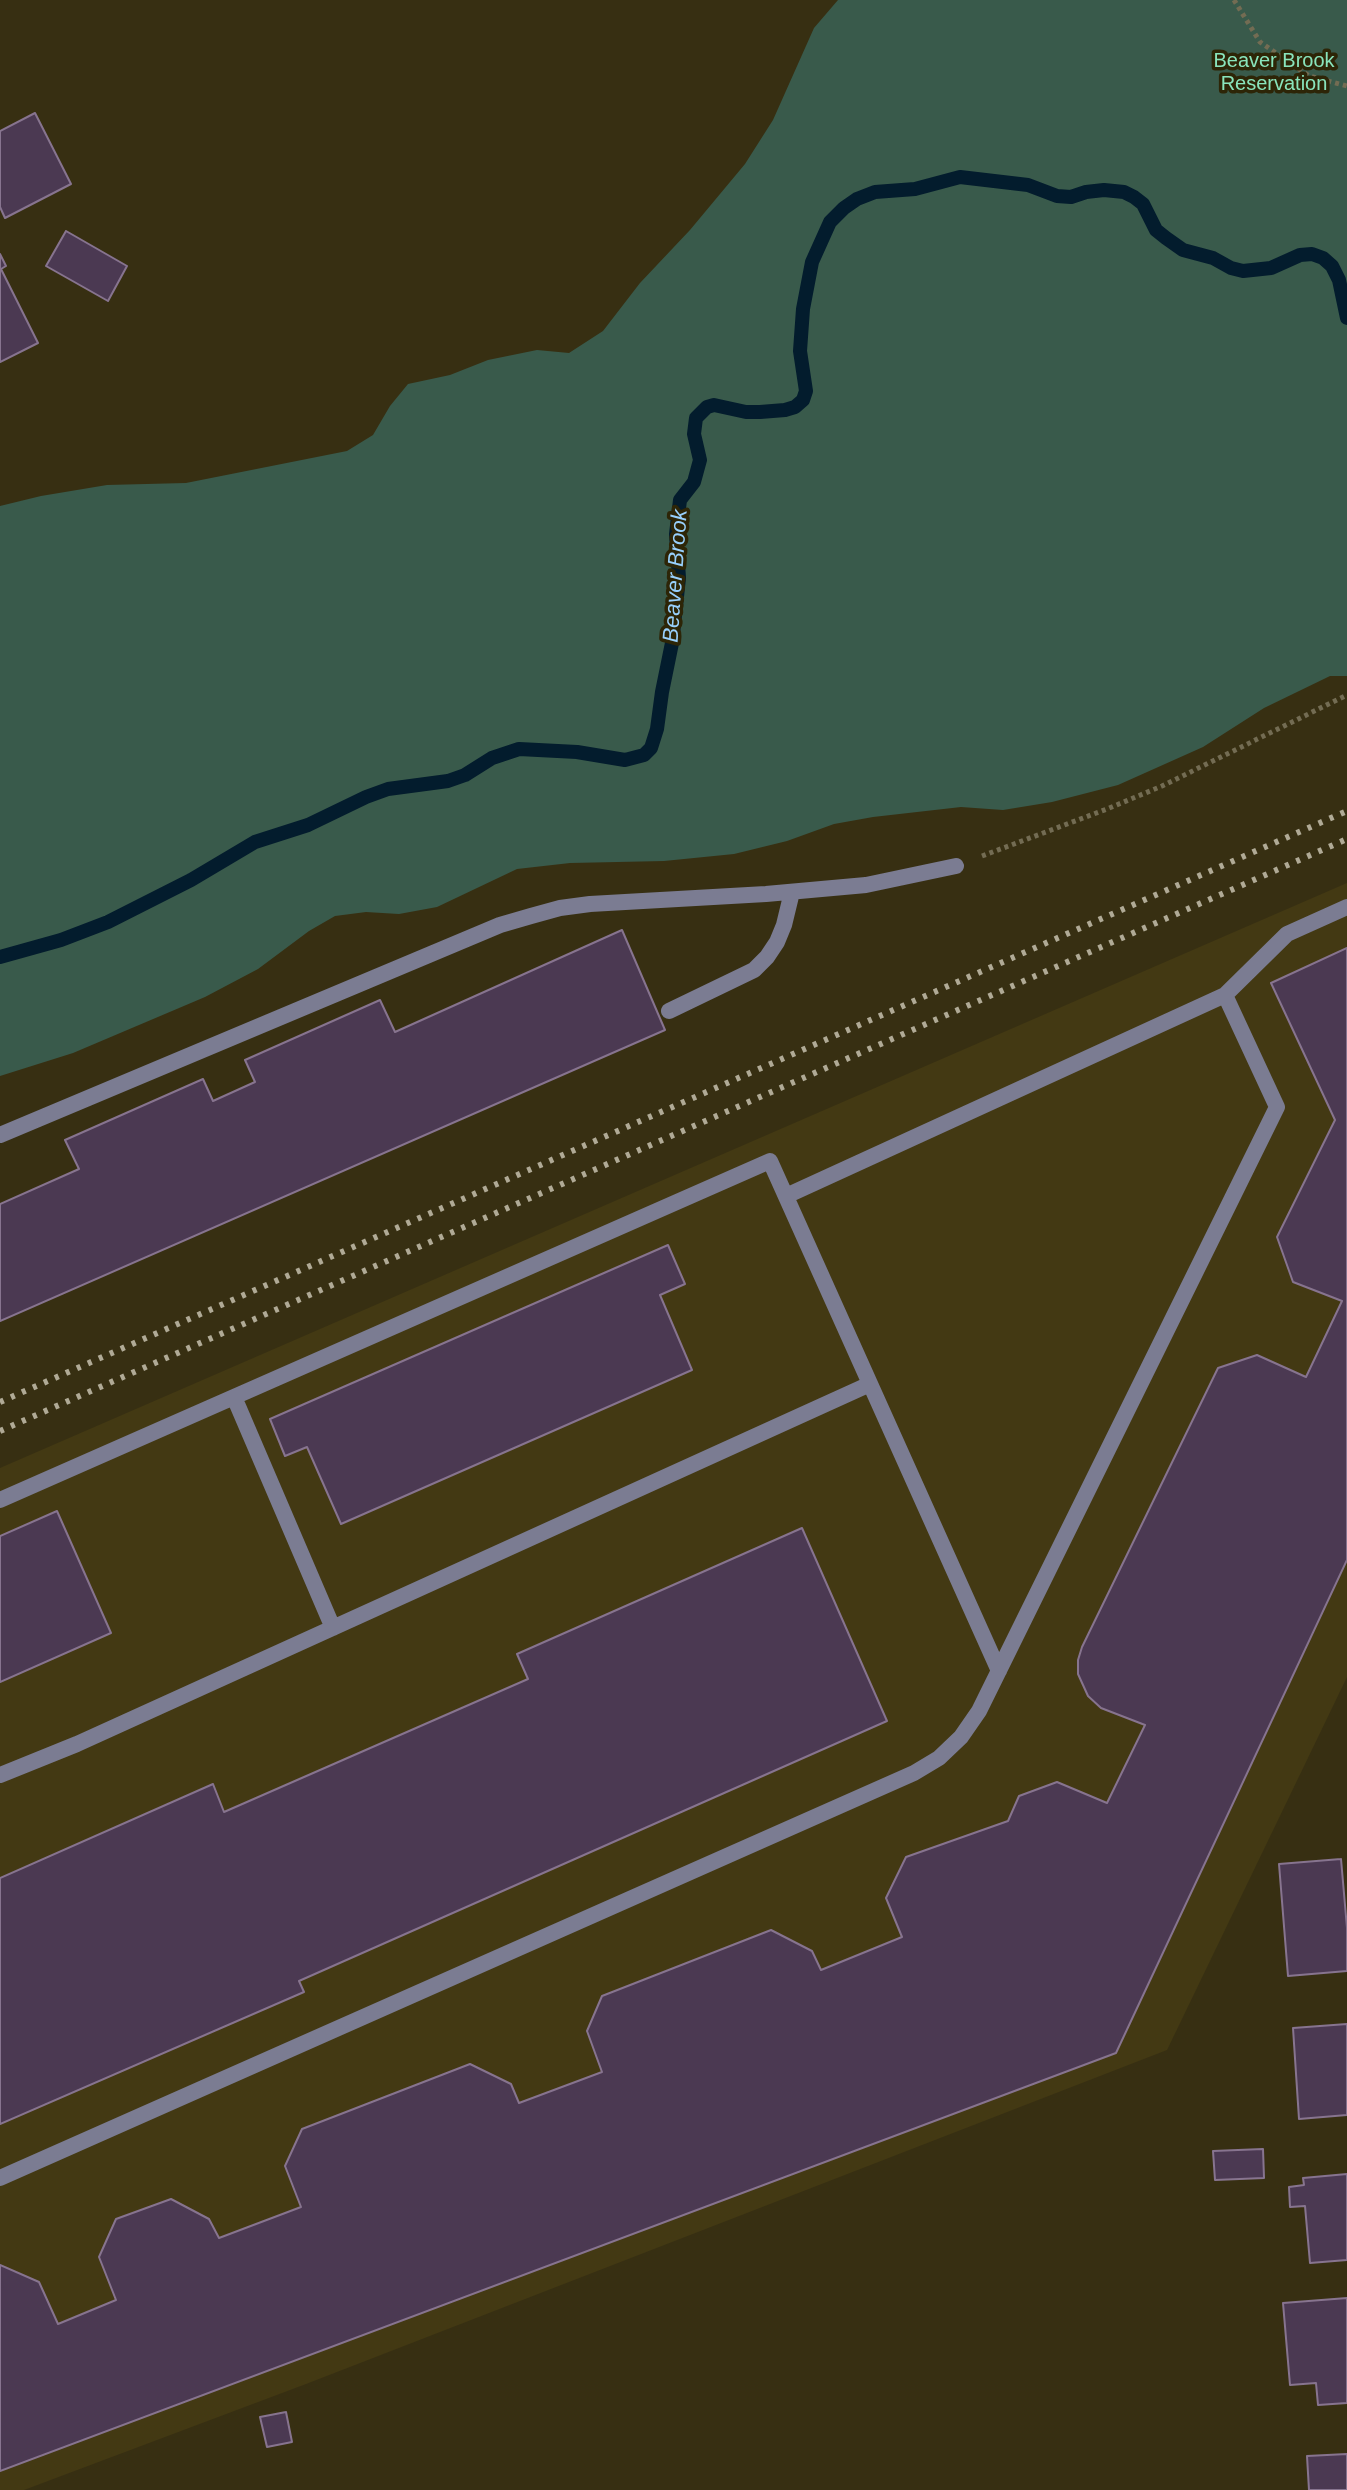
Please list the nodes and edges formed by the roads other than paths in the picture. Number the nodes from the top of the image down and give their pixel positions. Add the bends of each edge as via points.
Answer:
1 (956, 866) road end
2 (792, 892) junction
3 (1347, 907) edge
4 (1225, 995) junction
5 (669, 1011) dead end
6 (0, 1135) edge
7 (786, 1196) junction
8 (870, 1384) junction
9 (234, 1397) junction
10 (0, 1500) edge
11 (333, 1628) junction
12 (999, 1671) junction
13 (0, 1775) edge
14 (0, 2178) edge

1 - 2 lane via 866,885
2 - 5 lane via 777,942 754,970
2 - 6 lane via 590,904 500,925
3 - 4 lane via 1287,934
4 - 7 lane
4 - 12 lane via 1277,1107
7 - 8 lane
7 - 9 lane via 770,1161
8 - 11 lane
8 - 12 lane
9 - 10 lane
9 - 11 lane
11 - 13 lane
12 - 14 lane via 961,1737 914,1773

